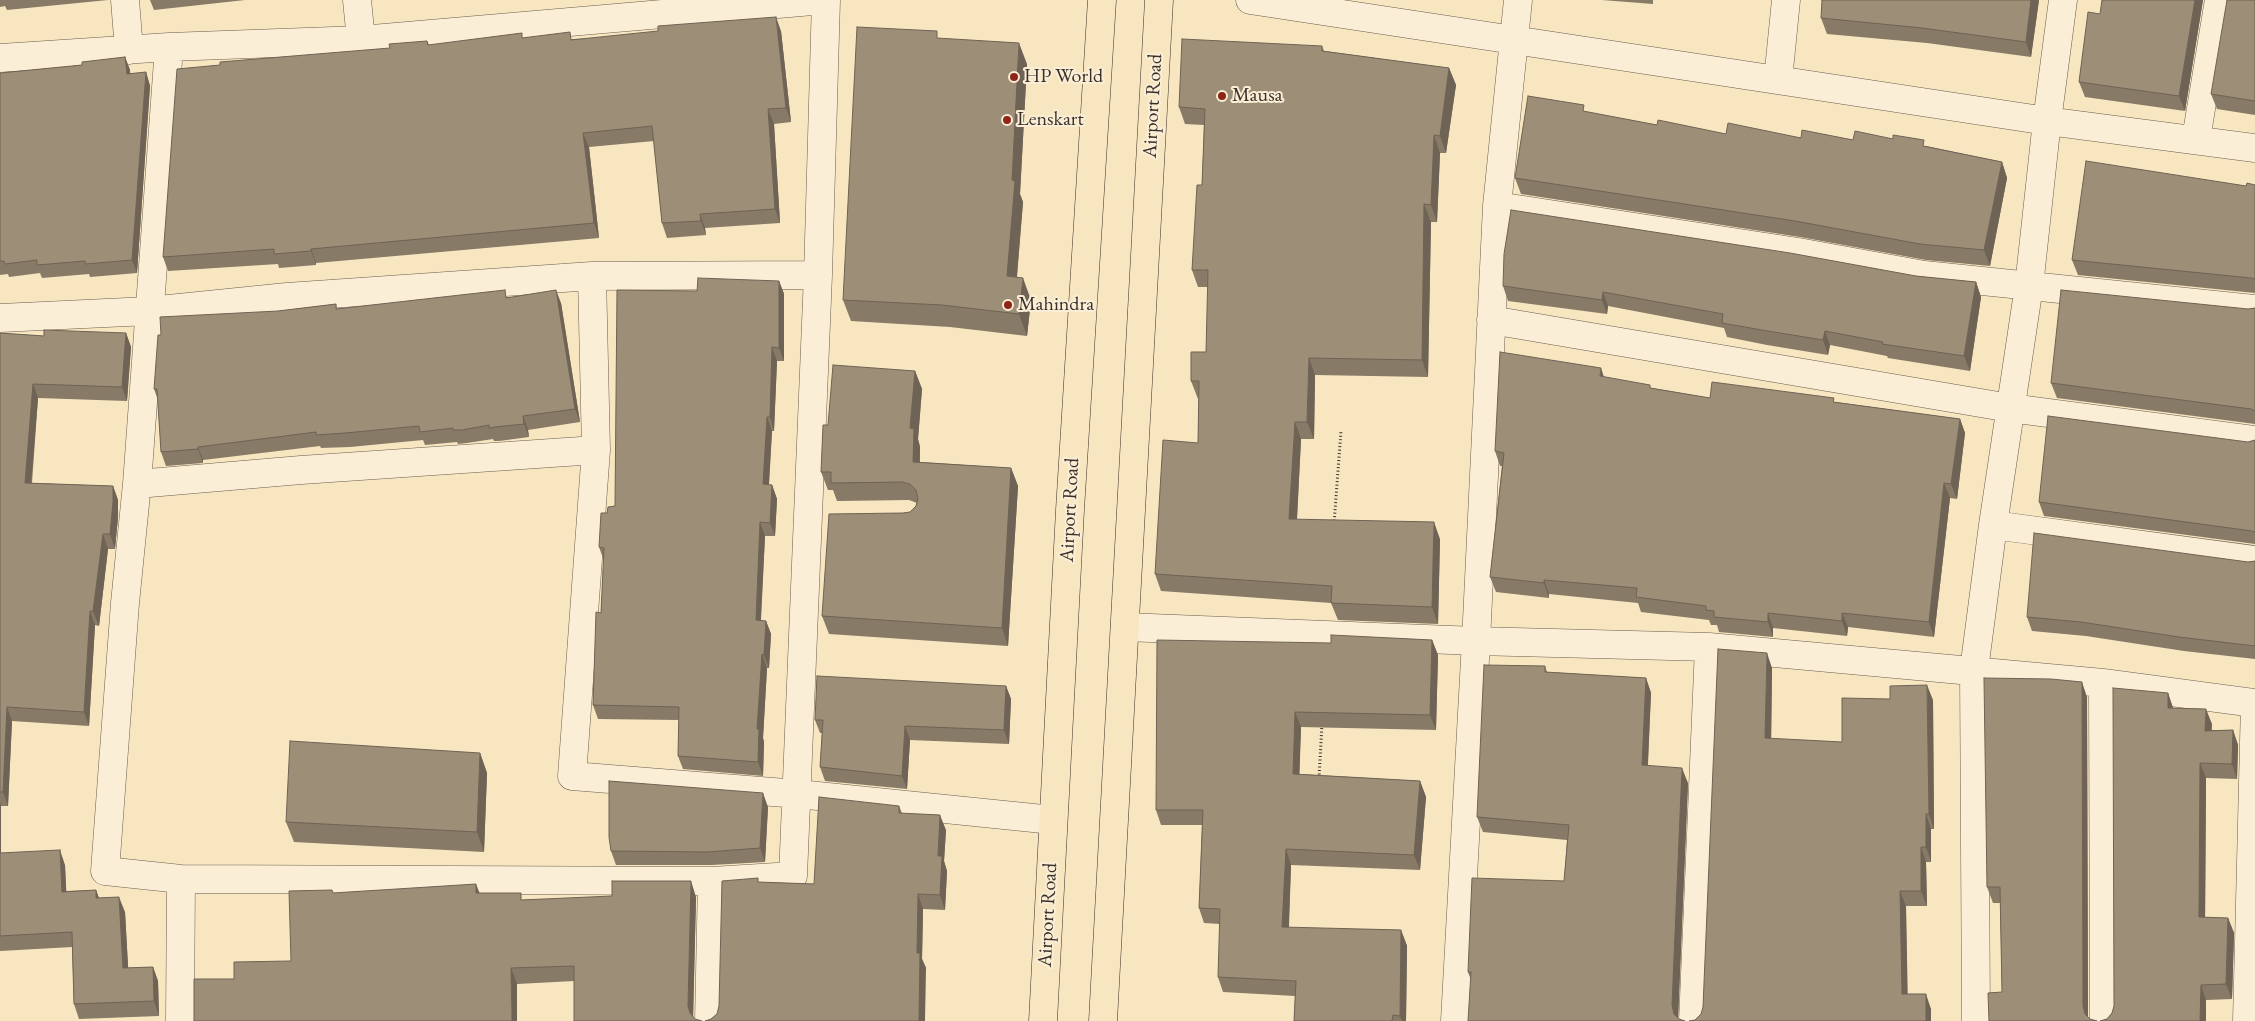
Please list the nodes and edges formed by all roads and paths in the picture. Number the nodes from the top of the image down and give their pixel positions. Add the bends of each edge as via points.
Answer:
1 (125, 0) edge
2 (357, 0) edge
3 (825, 0) edge
4 (1102, 0) edge
5 (1158, 0) edge
6 (1250, 0) edge
7 (1518, 0) edge
8 (1786, 0) edge
9 (2063, 0) edge
10 (2220, 0) edge
11 (736, 4) edge
12 (1387, 10) edge
13 (361, 40) junction
14 (1514, 41) junction
15 (169, 47) junction
16 (129, 50) junction
17 (0, 58) edge
18 (1778, 80) junction
19 (2047, 121) junction
20 (2196, 139) junction
21 (2255, 148) edge
22 (1497, 206) junction
23 (818, 275) junction
24 (592, 276) junction
25 (2029, 286) junction
26 (2255, 309) edge
27 (149, 311) junction
28 (0, 318) edge
29 (1491, 320) junction
30 (2010, 408) junction
31 (2255, 440) edge
32 (596, 450) junction
33 (137, 484) junction
34 (835, 516) edge
35 (807, 517) junction
36 (1993, 525) junction
37 (2255, 560) edge
38 (1125, 627) junction
39 (1476, 642) junction
40 (1710, 646) junction
41 (1974, 670) junction
42 (2103, 683) junction
43 (2255, 703) edge
44 (798, 794) junction
45 (1053, 820) junction
46 (181, 879) junction
47 (712, 881) junction
48 (180, 1021) edge
49 (709, 1021) edge
50 (1042, 1021) edge
51 (1103, 1021) edge
52 (1455, 1021) edge
53 (1693, 1021) edge
54 (1976, 1021) edge
55 (2104, 1021) edge
56 (2247, 1021) edge

1 - 16 street
2 - 13 street
3 - 11 street
3 - 23 street
4 - 45 main road, Airport Road
5 - 38 main road, Airport Road
6 - 12 street
7 - 14 street
8 - 18 street
9 - 19 street
10 - 20 street
11 - 13 street
12 - 14 street
13 - 15 street
14 - 18 street
14 - 22 street
15 - 16 street
15 - 27 street
16 - 17 street
18 - 19 street
19 - 20 street
19 - 25 street
20 - 21 street
22 - 25 street via 1798,252 1924,275
22 - 29 street
23 - 24 street
23 - 35 street
24 - 27 street via 287,297
24 - 32 street
25 - 26 street
25 - 30 street
27 - 28 street
27 - 33 street
29 - 30 street
29 - 39 street
30 - 31 street
30 - 36 street
32 - 33 street
32 - 44 street via 572,776
33 - 46 street via 104,871
34 - 35 street
35 - 44 street
36 - 37 street
36 - 41 street
38 - 39 street
38 - 51 main road, Airport Road
39 - 40 street
39 - 52 street
40 - 41 street
40 - 53 street
41 - 42 street
41 - 54 street
42 - 43 street
42 - 55 street
43 - 56 street
44 - 45 street
44 - 47 street via 793,876
45 - 50 main road, Airport Road
46 - 47 street
46 - 48 street
47 - 49 street

